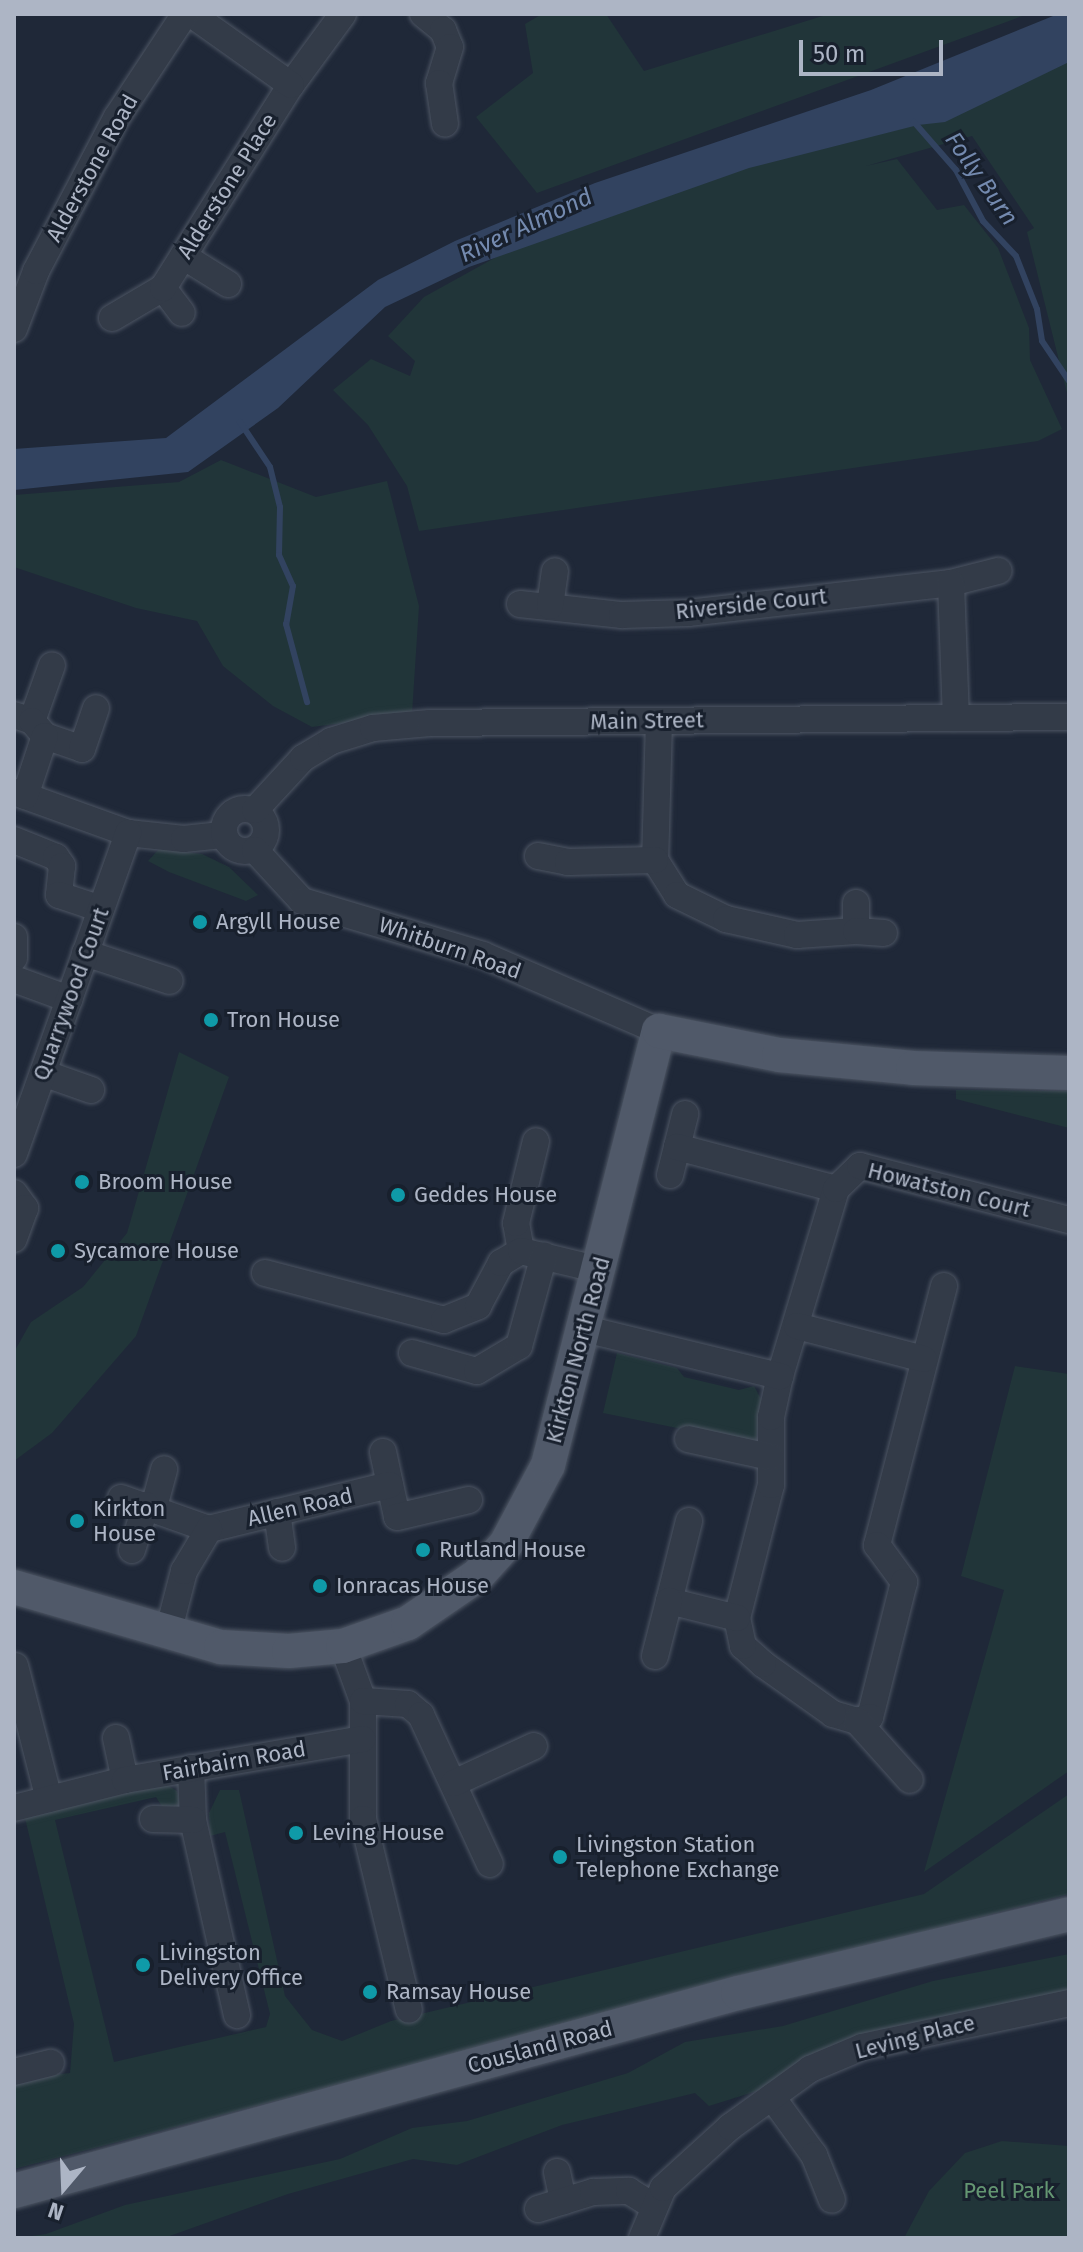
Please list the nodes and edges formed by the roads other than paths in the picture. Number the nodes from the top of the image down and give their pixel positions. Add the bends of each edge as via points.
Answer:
1 (185, 14) edge
2 (191, 14) edge
3 (343, 14) edge
4 (423, 14) edge
5 (291, 85) junction
6 (445, 124) dead end
7 (183, 256) junction
8 (25, 268) edge
9 (228, 284) dead end
10 (163, 288) junction
11 (182, 313) dead end
12 (112, 318) dead end
13 (14, 329) edge
14 (555, 571) dead end
15 (998, 571) dead end
16 (951, 583) junction
17 (520, 604) dead end
18 (550, 606) junction
19 (52, 665) dead end
20 (96, 708) dead end
21 (1069, 717) edge
22 (956, 718) junction
23 (659, 721) junction
24 (30, 724) edge
25 (19, 794) edge
26 (255, 810) junction
27 (128, 833) junction
28 (222, 835) junction
29 (14, 840) edge
30 (255, 850) junction
31 (538, 856) dead end
32 (655, 860) junction
33 (856, 903) dead end
34 (101, 909) junction
35 (856, 931) junction
36 (884, 933) dead end
37 (14, 937) edge
38 (85, 953) junction
39 (14, 958) edge
40 (14, 979) edge
41 (170, 981) dead end
42 (69, 999) junction
43 (659, 1031) junction
44 (43, 1073) junction
45 (1069, 1073) edge
46 (91, 1090) dead end
47 (685, 1114) dead end
48 (16, 1141) edge
49 (536, 1141) dead end
50 (677, 1147) junction
51 (670, 1175) dead end
52 (836, 1189) junction
53 (14, 1193) edge
54 (1069, 1220) edge
55 (14, 1239) edge
56 (533, 1253) junction
57 (600, 1270) junction
58 (265, 1273) dead end
59 (944, 1286) dead end
60 (797, 1326) junction
61 (585, 1329) junction
62 (412, 1353) dead end
63 (924, 1359) junction
64 (780, 1376) junction
65 (688, 1439) dead end
66 (383, 1452) dead end
67 (770, 1457) junction
68 (164, 1469) dead end
69 (390, 1485) junction
70 (469, 1500) dead end
71 (140, 1503) junction
72 (277, 1512) junction
73 (689, 1521) dead end
74 (209, 1529) junction
75 (282, 1548) dead end
76 (132, 1550) dead end
77 (14, 1587) edge
78 (669, 1601) junction
79 (737, 1618) junction
80 (168, 1633) junction
81 (343, 1646) junction
82 (655, 1656) dead end
83 (15, 1666) edge
84 (363, 1701) junction
85 (857, 1721) junction
86 (116, 1738) dead end
87 (362, 1739) junction
88 (534, 1746) dead end
89 (191, 1768) junction
90 (125, 1780) junction
91 (910, 1780) dead end
92 (454, 1783) junction
93 (49, 1799) junction
94 (14, 1808) edge
95 (153, 1819) dead end
96 (193, 1820) junction
97 (490, 1864) dead end
98 (1069, 1914) edge
99 (1069, 2003) edge
100 (409, 2010) dead end
101 (237, 2015) dead end
102 (51, 2063) dead end
103 (14, 2072) edge
104 (772, 2097) junction
105 (557, 2172) dead end
106 (14, 2191) edge
107 (832, 2200) dead end
108 (653, 2206) junction
109 (642, 2238) edge

1 - 8 street, Alderstone Road
2 - 5 street
3 - 5 street, Alderstone Place
4 - 6 street via 443,30 450,47 439,83
5 - 7 street, Alderstone Place
7 - 9 street
7 - 10 street, Alderstone Place
8 - 13 street, Alderstone Road
10 - 11 street
10 - 12 street, Alderstone Place
14 - 18 street
15 - 16 street, Riverside Court
16 - 18 street, Riverside Court via 688,613 622,615
16 - 22 street
17 - 18 street, Riverside Court
19 - 24 street
20 - 24 street via 80,756
21 - 22 street, Main Street
22 - 23 street, Main Street
23 - 26 street, Main Street via 373,728 331,741 303,758
23 - 32 street
24 - 25 street
25 - 27 street
26 - 28 street via 231,812
26 - 30 street via 266,831
27 - 28 street via 184,839
27 - 34 street, Quarrywood Court
28 - 30 street via 230,845
29 - 34 street via 56,857 62,866 59,895
30 - 43 street, Whitburn Road via 302,901 483,955
31 - 32 street via 569,851
32 - 35 street via 677,895 726,919 797,935
33 - 35 street
34 - 38 street, Quarrywood Court
35 - 36 street
37 - 39 street
38 - 41 street
38 - 42 street, Quarrywood Court
40 - 42 street
42 - 44 street, Quarrywood Court
43 - 45 main road via 779,1055 913,1068
43 - 57 main road, Kirkton North Road
44 - 46 street
44 - 48 street, Quarrywood Court
47 - 50 street
49 - 56 street via 516,1223
50 - 51 street
50 - 52 street, Howatston Court
52 - 54 street, Howatston Court via 860,1166
52 - 60 street, Howatston Court
53 - 55 street via 25,1208
56 - 57 street
56 - 58 street via 501,1263 478,1306 444,1320
56 - 62 street via 519,1346 477,1371
57 - 61 main road, Kirkton North Road
59 - 63 street
60 - 63 street
60 - 64 street, Howatston Court
61 - 64 street
61 - 81 main road, Kirkton North Road via 548,1465 506,1544 451,1597 408,1623
63 - 85 street via 877,1545 904,1582 870,1717
64 - 67 street, Howatston Court
65 - 67 street
66 - 69 street
67 - 79 street, Howatston Court via 771,1485
68 - 71 street
69 - 70 street via 397,1517
69 - 72 street, Allen Road
71 - 74 street
71 - 76 street
72 - 74 street, Allen Road
72 - 75 street
73 - 78 street
74 - 80 street via 184,1571
77 - 80 main road, Kirkton North Road
78 - 79 street
78 - 82 street
79 - 85 street via 743,1646 753,1655 833,1714
80 - 81 main road, Kirkton North Road via 221,1647 289,1651
81 - 84 street
83 - 93 street
84 - 87 street
84 - 92 street via 408,1704 421,1715
85 - 91 street
86 - 90 street
87 - 89 street, Fairbairn Road
87 - 100 street via 363,1819
88 - 92 street
89 - 90 street, Fairbairn Road
89 - 96 street
90 - 93 street, Fairbairn Road
92 - 97 street
93 - 94 street, Fairbairn Road
95 - 96 street
96 - 101 street
98 - 106 main road, Cousland Road via 738,1993
99 - 104 street, Leving Place via 862,2047 810,2069
102 - 103 street
104 - 107 street via 814,2155
104 - 108 street, Leving Place via 696,2156 663,2188
105 - 108 street via 550,2205 629,2191
108 - 109 street, Leving Place

